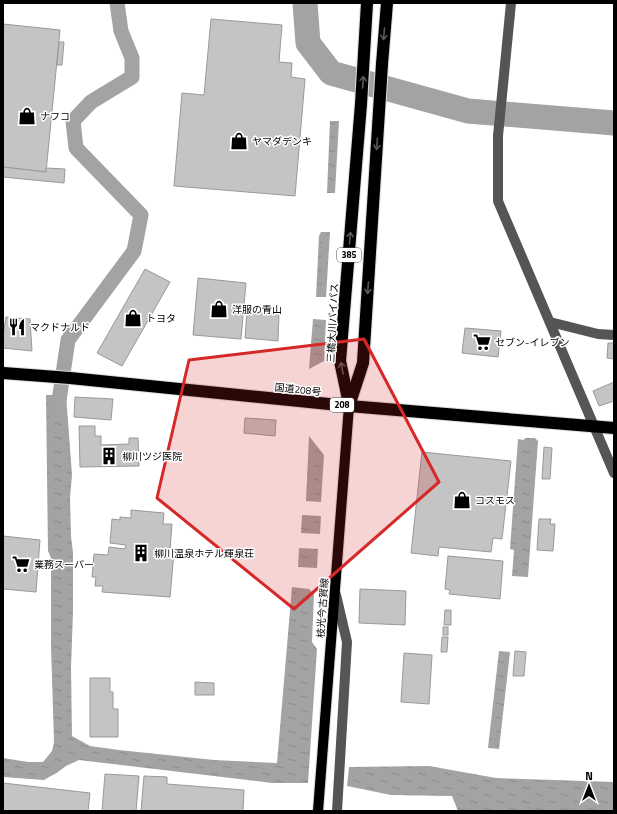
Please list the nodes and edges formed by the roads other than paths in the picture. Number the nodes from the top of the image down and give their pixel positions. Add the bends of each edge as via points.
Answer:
1 (367, 3) edge
2 (387, 3) edge
3 (511, 3) edge
4 (550, 322) junction
5 (614, 335) edge
6 (3, 373) edge
7 (349, 406) junction
8 (594, 426) junction
9 (614, 428) edge
10 (614, 473) edge
11 (335, 594) junction
12 (318, 811) edge
13 (337, 811) edge

7 -> 1 highway, 三橋大川バイパス / 385 via 340,361
2 -> 7 highway, 385 via 363,363
3 - 4 street via 498,136 498,201
4 - 5 street via 598,334
4 - 8 street
6 - 7 highway, 国道208号 / 208
7 - 8 highway, 国道208号 / 208
7 - 11 main road, 枝光今古賀線
8 - 9 highway, 国道208号 / 208
8 - 10 street
11 - 12 main road, 枝光今古賀線
11 - 13 street via 347,642

